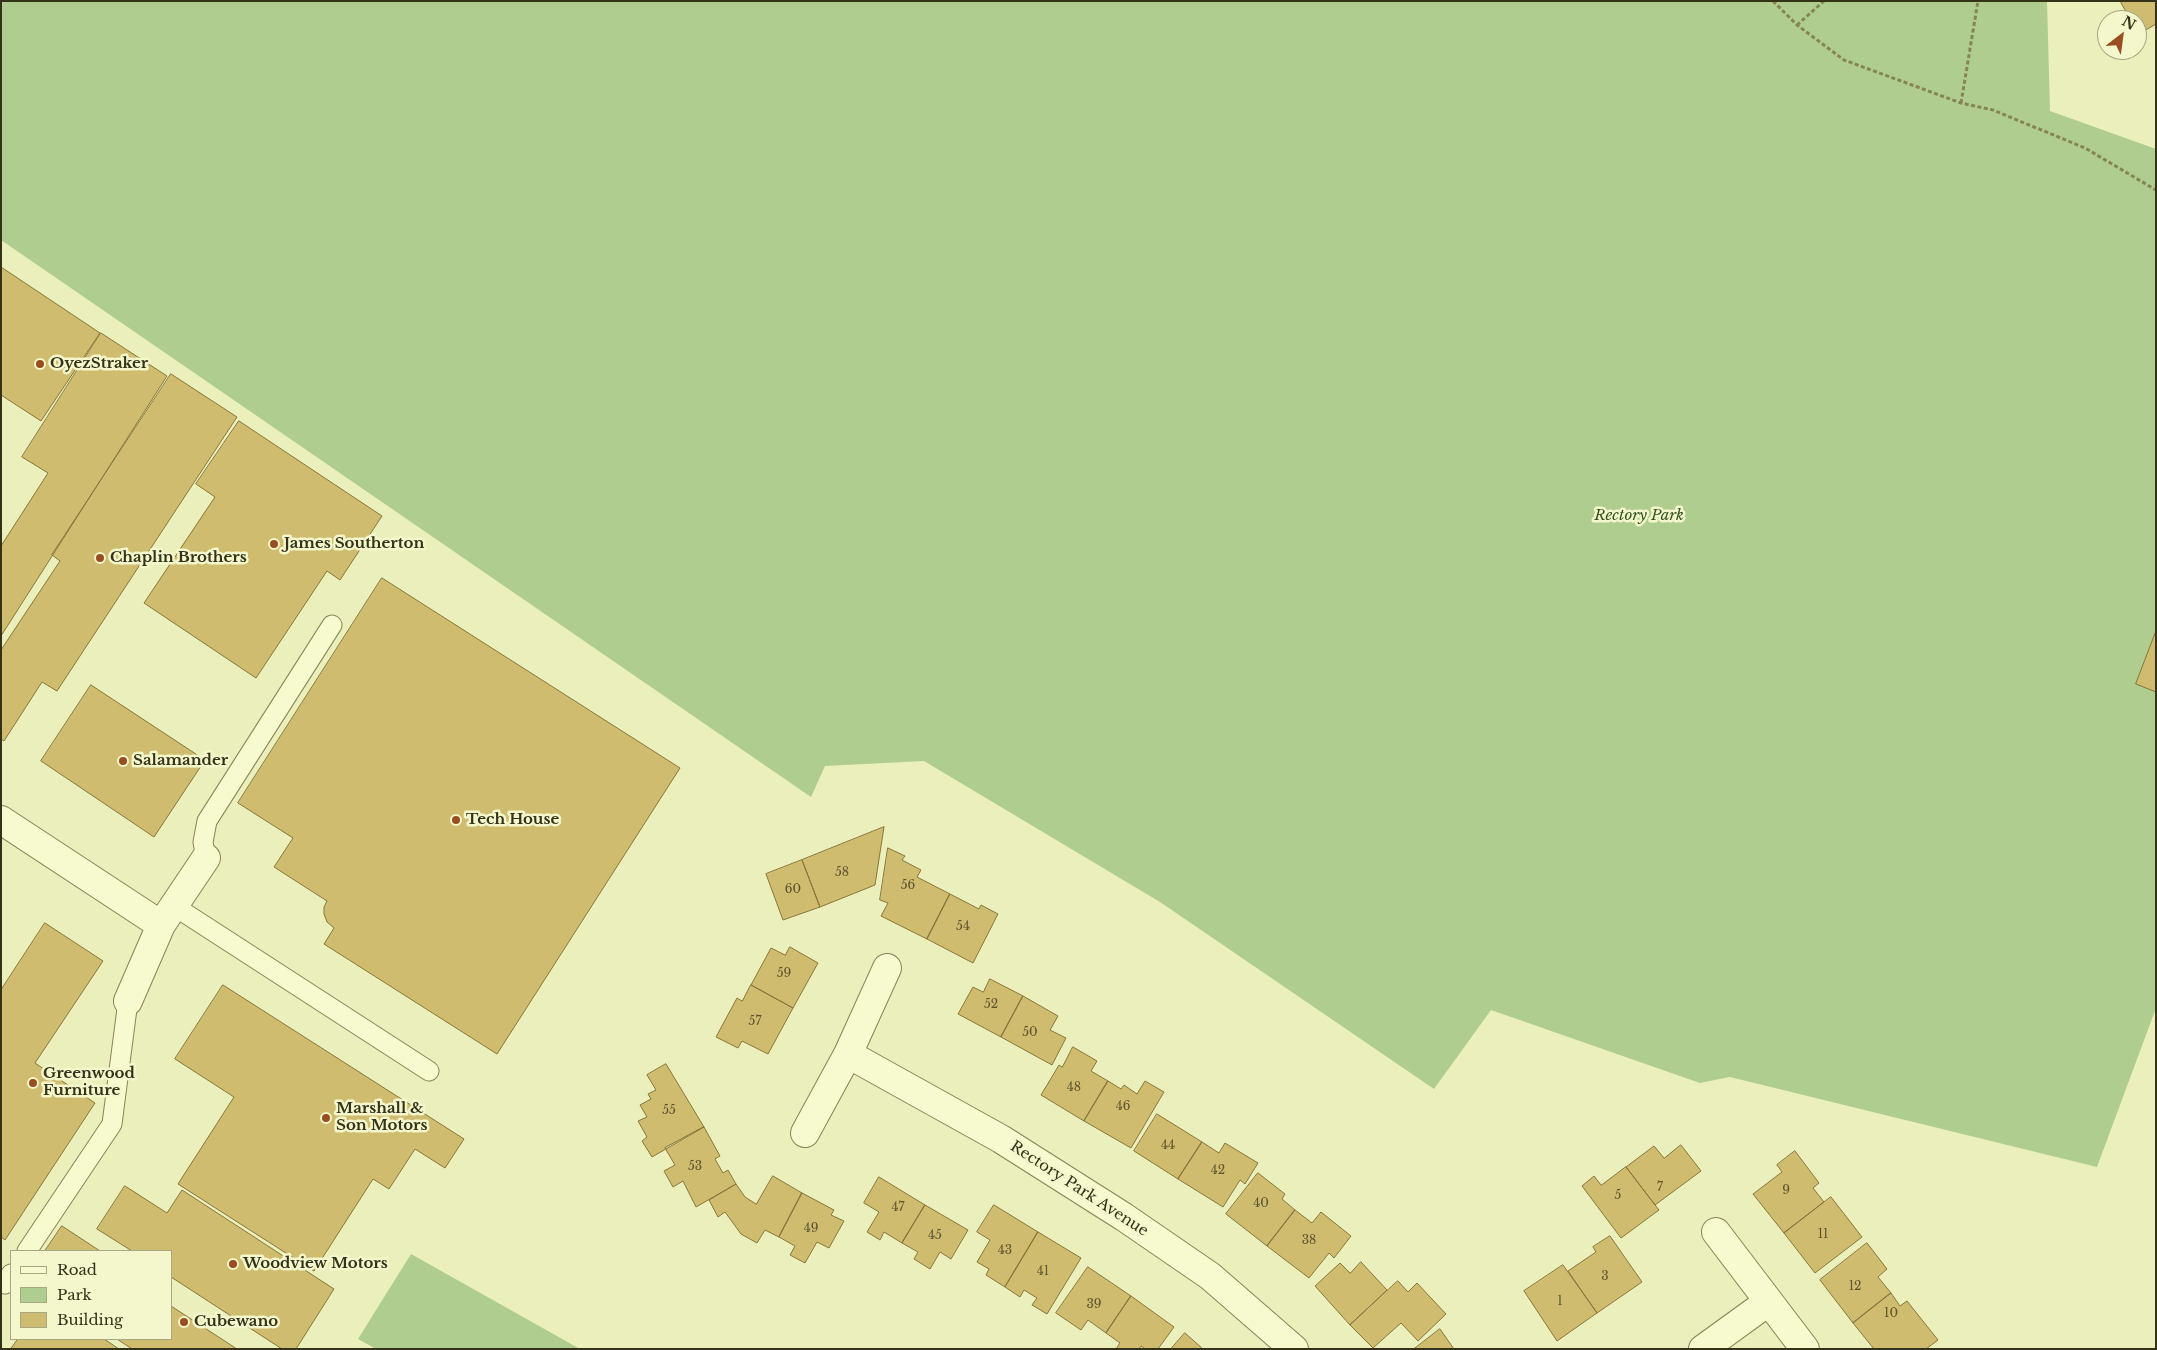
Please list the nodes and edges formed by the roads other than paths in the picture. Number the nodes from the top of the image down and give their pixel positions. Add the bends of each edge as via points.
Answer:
1 (332, 626) dead end
2 (1, 820) edge
3 (206, 858) joint
4 (168, 916) junction
5 (887, 968) dead end
6 (128, 1000) joint
7 (848, 1054) junction
8 (430, 1070) dead end
9 (806, 1133) dead end
10 (1716, 1232) dead end
11 (28, 1250) edge
12 (1768, 1302) junction
13 (1294, 1349) edge
14 (1703, 1349) edge
15 (1805, 1349) edge

1 - 3 lane via 208,821 202,842
2 - 4 street
3 - 4 street
4 - 6 street
4 - 8 lane
5 - 7 street
6 - 11 lane via 112,1124
7 - 9 street
7 - 13 street, Rectory Park Avenue via 1001,1139 1124,1217 1210,1276
10 - 12 street
12 - 14 street
12 - 15 street

